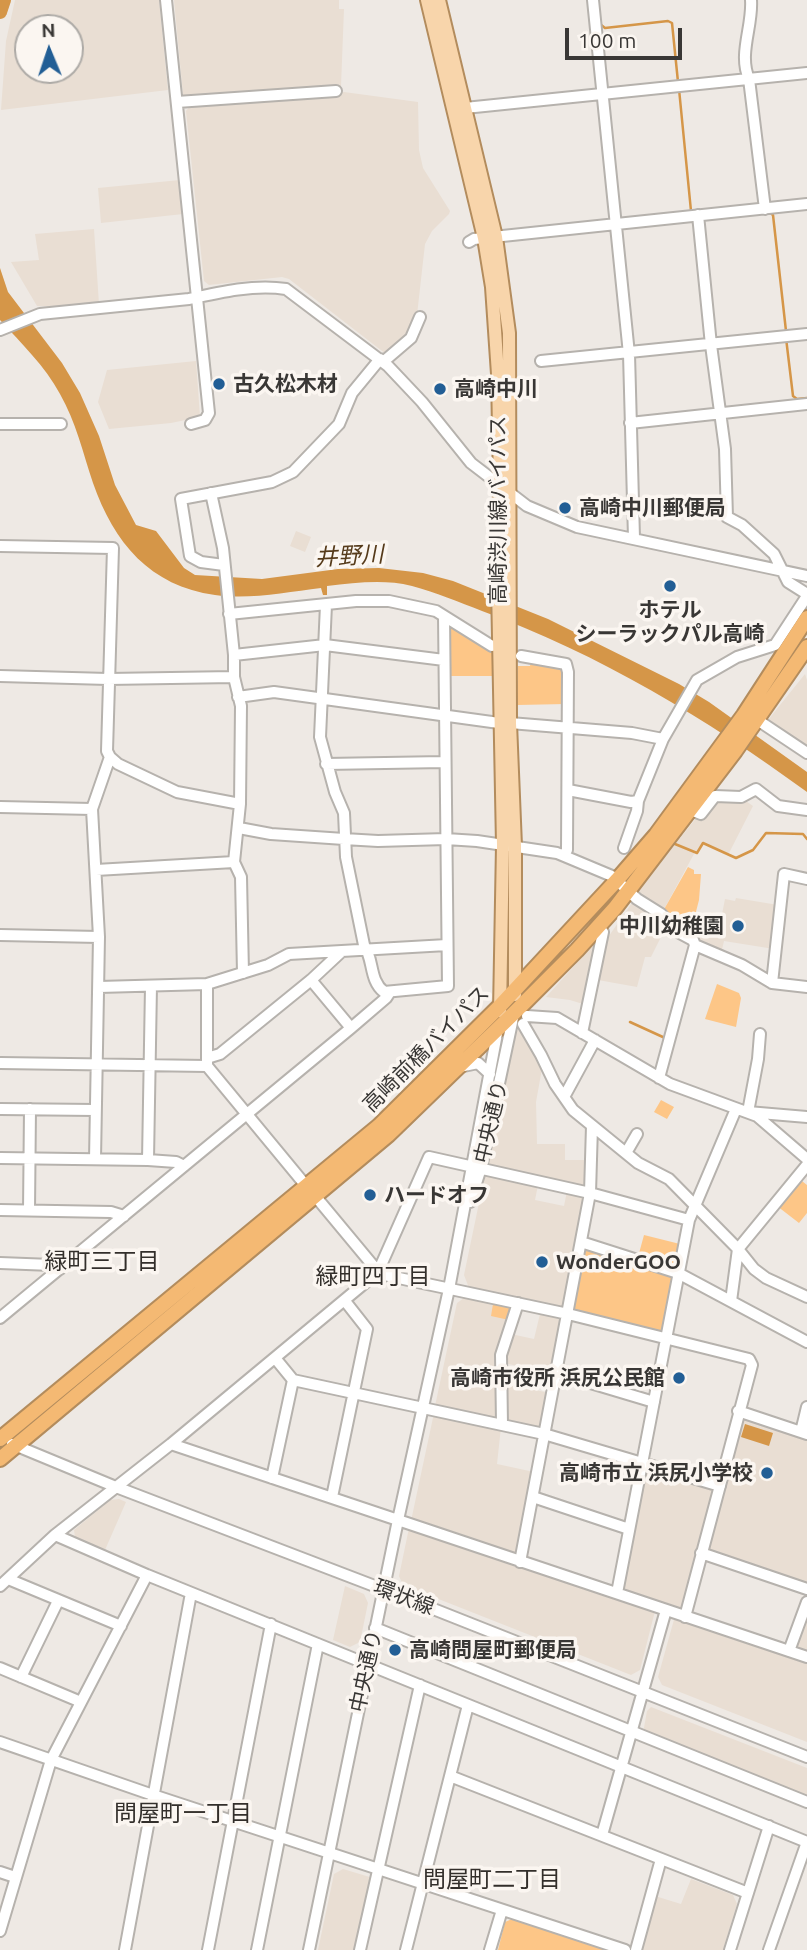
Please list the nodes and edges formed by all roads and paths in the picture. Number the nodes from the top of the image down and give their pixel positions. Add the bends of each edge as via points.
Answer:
1 (166, 0) edge
2 (427, 0) edge
3 (439, 0) edge
4 (593, 0) edge
5 (751, 0) edge
6 (807, 73) edge
7 (749, 79) junction
8 (336, 91) dead end
9 (602, 94) junction
10 (177, 102) junction
11 (466, 108) junction
12 (807, 204) edge
13 (765, 209) junction
14 (698, 215) junction
15 (615, 224) junction
16 (490, 237) junction
17 (469, 242) dead end
18 (198, 297) junction
19 (420, 317) dead end
20 (0, 330) edge
21 (807, 334) edge
22 (711, 345) junction
23 (629, 354) junction
24 (382, 360) junction
25 (541, 361) dead end
26 (807, 404) edge
27 (720, 414) junction
28 (630, 423) junction
29 (0, 424) edge
30 (61, 424) dead end
31 (191, 424) dead end
32 (500, 485) junction
33 (211, 494) junction
34 (511, 494) junction
35 (634, 538) junction
36 (0, 546) edge
37 (224, 568) junction
38 (783, 570) junction
39 (807, 576) edge
40 (504, 588) junction
41 (807, 595) edge
42 (326, 605) junction
43 (229, 610) junction
44 (444, 616) junction
45 (798, 618) edge
46 (325, 645) junction
47 (492, 646) dead end
48 (807, 647) edge
49 (234, 655) junction
50 (521, 656) dead end
51 (444, 660) junction
52 (0, 676) edge
53 (234, 677) junction
54 (108, 679) junction
55 (238, 697) junction
56 (322, 698) junction
57 (445, 715) junction
58 (752, 719) junction
59 (505, 723) junction
60 (568, 728) junction
61 (663, 739) junction
62 (729, 747) junction
63 (807, 753) edge
64 (110, 757) junction
65 (444, 762) junction
66 (326, 764) junction
67 (568, 790) junction
68 (638, 801) junction
69 (240, 804) junction
70 (0, 807) edge
71 (92, 809) junction
72 (691, 810) junction
73 (807, 810) edge
74 (239, 828) junction
75 (344, 839) junction
76 (446, 839) junction
77 (509, 845) junction
78 (624, 848) dead end
79 (564, 855) junction
80 (234, 862) junction
81 (96, 870) junction
82 (807, 879) edge
83 (622, 886) junction
84 (598, 927) junction
85 (0, 935) edge
86 (99, 937) junction
87 (447, 945) junction
88 (695, 945) junction
89 (368, 951) junction
90 (341, 952) junction
91 (515, 965) junction
92 (534, 970) junction
93 (243, 973) junction
94 (311, 980) junction
95 (772, 983) junction
96 (207, 984) junction
97 (151, 986) junction
98 (99, 987) junction
99 (807, 988) edge
100 (516, 990) junction
101 (390, 992) junction
102 (500, 1006) junction
103 (522, 1018) junction
104 (351, 1028) junction
105 (498, 1028) junction
106 (583, 1033) junction
107 (760, 1034) dead end
108 (595, 1040) junction
109 (207, 1062) junction
110 (0, 1063) edge
111 (97, 1065) junction
112 (150, 1065) junction
113 (459, 1067) junction
114 (490, 1074) junction
115 (659, 1078) junction
116 (564, 1097) junction
117 (0, 1109) edge
118 (30, 1109) junction
119 (95, 1110) junction
120 (742, 1111) junction
121 (247, 1114) junction
122 (807, 1117) edge
123 (592, 1126) junction
124 (637, 1134) dead end
125 (626, 1153) junction
126 (0, 1158) edge
127 (30, 1159) junction
128 (95, 1159) junction
129 (807, 1159) edge
130 (148, 1160) junction
131 (807, 1165) edge
132 (184, 1166) junction
133 (476, 1167) junction
134 (311, 1192) junction
135 (590, 1193) junction
136 (695, 1205) junction
137 (0, 1210) edge
138 (29, 1210) junction
139 (124, 1216) junction
140 (689, 1220) junction
141 (581, 1242) junction
142 (738, 1249) junction
143 (0, 1264) edge
144 (60, 1269) junction
145 (378, 1272) junction
146 (678, 1273) junction
147 (449, 1289) junction
148 (807, 1297) edge
149 (345, 1301) junction
150 (731, 1301) junction
151 (518, 1303) junction
152 (3, 1311) edge
153 (568, 1314) junction
154 (666, 1338) junction
155 (807, 1342) edge
156 (275, 1359) junction
157 (557, 1373) junction
158 (293, 1380) junction
159 (353, 1392) junction
160 (653, 1402) junction
161 (807, 1407) edge
162 (422, 1408) junction
163 (738, 1412) junction
164 (502, 1424) junction
165 (804, 1433) edge
166 (544, 1434) junction
167 (0, 1439) edge
168 (171, 1444) junction
169 (17, 1446) junction
170 (0, 1459) edge
171 (642, 1463) junction
172 (272, 1478) junction
173 (720, 1486) junction
174 (116, 1487) junction
175 (332, 1497) junction
176 (533, 1497) junction
177 (398, 1520) junction
178 (629, 1529) junction
179 (55, 1535) junction
180 (701, 1553) junction
181 (520, 1562) junction
182 (147, 1575) junction
183 (4, 1582) edge
184 (383, 1589) junction
185 (807, 1589) edge
186 (191, 1592) junction
187 (617, 1593) junction
188 (58, 1601) junction
189 (807, 1602) edge
190 (666, 1610) junction
191 (685, 1617) junction
192 (271, 1624) junction
193 (121, 1626) junction
194 (375, 1628) junction
195 (318, 1644) junction
196 (789, 1651) junction
197 (807, 1657) edge
198 (367, 1663) junction
199 (0, 1668) edge
200 (21, 1677) junction
201 (421, 1685) junction
202 (644, 1692) junction
203 (82, 1702) junction
204 (468, 1705) junction
205 (632, 1732) junction
206 (0, 1742) edge
207 (807, 1757) edge
208 (51, 1760) junction
209 (621, 1768) junction
210 (450, 1776) junction
211 (153, 1795) junction
212 (807, 1802) edge
213 (233, 1820) junction
214 (769, 1826) junction
215 (602, 1835) junction
216 (279, 1836) junction
217 (807, 1842) edge
218 (327, 1853) junction
219 (661, 1859) junction
220 (379, 1869) junction
221 (0, 1872) edge
222 (15, 1877) junction
223 (422, 1883) junction
224 (748, 1893) junction
225 (502, 1910) junction
226 (0, 1931) edge
227 (125, 1950) edge
228 (208, 1950) edge
229 (257, 1950) edge
230 (309, 1950) edge
231 (360, 1950) edge
232 (406, 1950) edge
233 (490, 1950) edge
234 (625, 1950) edge
235 (636, 1950) edge
236 (730, 1950) edge
237 (769, 1950) edge

1 - 10 street
2 - 16 main road, 高崎渋川線バイパス
3 - 11 main road, 高崎渋川線バイパス
4 - 9 street
5 - 7 street via 745,52
6 - 7 street
7 - 9 street
7 - 13 street
8 - 10 street
9 - 11 street
9 - 15 street
10 - 18 street
11 - 16 main road, 高崎渋川線バイパス
12 - 13 street
13 - 14 street
14 - 15 street
14 - 22 street
15 - 16 street
15 - 23 street
16 - 17 street
16 - 32 main road, 高崎渋川線バイパス
16 - 34 main road, 高崎渋川線バイパス via 509,333
18 - 20 street via 32,316
18 - 24 street via 271,286 286,289
18 - 31 street via 209,413 205,420
19 - 24 street via 411,338
21 - 22 street
22 - 23 street
22 - 27 street
23 - 25 street
23 - 28 street
24 - 32 street via 471,463
24 - 33 street via 352,393 340,424 293,472 272,482
26 - 27 street
27 - 28 street
27 - 38 street via 727,517 774,554
28 - 35 street
29 - 30 street
32 - 34 street
32 - 40 main road, 高崎渋川線バイパス
33 - 37 street
33 - 37 street via 181,499 190,556
34 - 35 street via 564,522
34 - 40 main road, 高崎渋川線バイパス
35 - 38 street
36 - 54 street via 113,548
37 - 43 street
38 - 39 street
38 - 41 street via 788,582
40 - 59 main road, 高崎渋川線バイパス
41 - 45 street
42 - 43 street
42 - 44 street via 389,601
42 - 46 street
43 - 49 street
44 - 47 street
44 - 51 street
45 - 58 highway, 高崎前橋バイパス
45 - 61 street via 775,645 737,657 695,683
46 - 49 street
46 - 51 street
46 - 56 street
48 - 58 highway, 高崎前橋バイパス
49 - 53 street
50 - 60 street via 566,664
51 - 57 street
52 - 54 street
53 - 54 street
53 - 55 street
54 - 64 street
55 - 56 street via 274,692
55 - 69 street
56 - 57 street
56 - 66 street via 320,737
57 - 59 street
57 - 65 street
58 - 62 highway, 高崎前橋バイパス
58 - 63 street
59 - 60 street
59 - 77 main road, 高崎渋川線バイパス
60 - 61 street
60 - 67 street
61 - 68 street
62 - 72 highway, 高崎前橋バイパス
62 - 83 highway, 高崎前橋バイパス via 656,835
64 - 69 street via 177,792
64 - 71 street
65 - 66 street
65 - 76 street
66 - 75 street via 344,813
67 - 68 street
67 - 79 street
68 - 78 street
69 - 74 street
70 - 71 street
71 - 81 street
72 - 73 street via 701,814 715,796 741,797 756,789 778,806
72 - 83 highway, 高崎前橋バイパス
74 - 75 street
74 - 80 street
75 - 76 street
75 - 89 street
76 - 77 street
76 - 87 street
77 - 79 street
77 - 91 main road, 高崎渋川線バイパス
77 - 102 main road, 高崎渋川線バイパス
79 - 83 street via 612,876
80 - 81 street
80 - 93 street via 241,877
81 - 86 street
82 - 95 street via 784,874
83 - 84 highway, 高崎前橋バイパス
83 - 88 street
83 - 92 highway, 高崎前橋バイパス
84 - 103 highway, 高崎前橋バイパス
84 - 106 street via 603,932
85 - 86 street
86 - 98 street
87 - 89 street
87 - 101 street via 448,986
88 - 95 street
88 - 115 street
89 - 90 street
89 - 101 street via 378,987
90 - 93 street via 289,954
90 - 94 street
91 - 92 main road
91 - 100 main road, 高崎渋川線バイパス
92 - 100 highway, 高崎前橋バイパス
93 - 96 street
94 - 104 street
94 - 109 street
95 - 99 street
96 - 97 street
96 - 109 street
97 - 98 street
97 - 112 street
98 - 111 street
100 - 102 highway, 高崎前橋バイパス
100 - 103 main road, 高崎渋川線バイパス
101 - 104 street
102 - 105 main road, 高崎渋川線バイパス
102 - 134 highway, 高崎前橋バイパス
103 - 105 highway, 高崎前橋バイパス
103 - 106 street via 557,1018
103 - 116 street
103 - 133 street, 中央通り
104 - 121 street
105 - 113 highway, 高崎前橋バイパス
105 - 114 street, 中央通り
106 - 108 street
107 - 120 street via 758,1059
108 - 115 street
108 - 116 street
109 - 112 street
109 - 121 street
110 - 111 street
111 - 112 street
111 - 119 street
112 - 130 street
113 - 114 street via 478,1063
113 - 134 highway, 高崎前橋バイパス via 388,1135
114 - 133 street, 中央通り
115 - 120 street
116 - 123 street
117 - 118 street
118 - 119 street
118 - 127 street
119 - 128 street
120 - 122 street
120 - 129 street via 761,1119
120 - 136 street
121 - 132 street
121 - 134 street
123 - 125 street
123 - 135 street
124 - 125 street
125 - 136 street via 669,1179
126 - 127 street
127 - 128 street
127 - 138 street
128 - 130 street
130 - 132 street
131 - 142 street
132 - 139 street
133 - 135 street
133 - 145 street via 429,1157
133 - 147 street, 中央通り
134 - 145 street
134 - 167 highway, 高崎前橋バイパス
134 - 169 highway, 高崎前橋バイパス
135 - 140 street
135 - 141 street
136 - 140 street
136 - 142 street
137 - 138 street
138 - 139 street
139 - 144 street
140 - 146 street
141 - 146 street
141 - 153 street
142 - 148 street via 766,1278
142 - 150 street
143 - 144 street
144 - 152 street
145 - 147 street
145 - 149 street
146 - 150 street
146 - 154 street
147 - 151 street
147 - 162 street, 中央通り
149 - 156 street
149 - 159 street via 367,1329
150 - 155 street
151 - 153 street
151 - 164 street via 501,1355
153 - 154 street
153 - 157 street
154 - 160 street
154 - 163 street via 749,1359 752,1365
156 - 158 street
156 - 168 street
157 - 160 street
157 - 166 street
158 - 159 street
158 - 172 street
159 - 162 street
159 - 175 street
160 - 171 street
161 - 165 street
162 - 164 street
162 - 177 street, 中央通り
163 - 165 street
163 - 173 street
164 - 166 street
166 - 171 street
166 - 176 street
167 - 169 street, 環状線
168 - 172 street
168 - 174 street
169 - 170 highway, 高崎前橋バイパス
169 - 174 street, 環状線
171 - 173 street
171 - 178 street
172 - 175 street
173 - 180 street
174 - 179 street
174 - 184 street, 環状線
175 - 177 street
176 - 178 street
176 - 181 street
177 - 181 street
177 - 184 street, 中央通り
178 - 187 street
179 - 182 street
179 - 183 street
180 - 185 street
180 - 191 street
181 - 187 street
182 - 186 street
182 - 193 street
183 - 188 street
184 - 194 street, 中央通り
184 - 202 street, 環状線
186 - 192 street
186 - 211 street
187 - 190 street
188 - 193 street
188 - 200 street
189 - 196 street
190 - 191 street
190 - 202 street
191 - 196 street
192 - 195 street
192 - 213 street
193 - 203 street
194 - 198 street, 中央通り
194 - 205 street
195 - 198 street
195 - 216 street
196 - 197 street
198 - 201 street
198 - 218 street, 中央通り
199 - 200 street
200 - 203 street
201 - 204 street
201 - 220 street
202 - 205 street
202 - 207 street, 環状線
203 - 208 street
204 - 209 street
204 - 210 street
205 - 209 street
205 - 212 street
206 - 208 street
208 - 211 street
208 - 222 street
209 - 214 street
209 - 215 street
210 - 215 street
210 - 223 street
211 - 213 street
211 - 227 street
213 - 216 street
213 - 228 street
214 - 217 street
214 - 224 street
215 - 219 street
216 - 218 street
216 - 229 street
217 - 237 street
218 - 220 street
218 - 230 street, 中央通り
219 - 224 street
219 - 235 street
220 - 223 street
220 - 231 street
221 - 222 street
222 - 226 street
223 - 225 street
223 - 232 street
224 - 236 street
225 - 233 street
225 - 234 street

